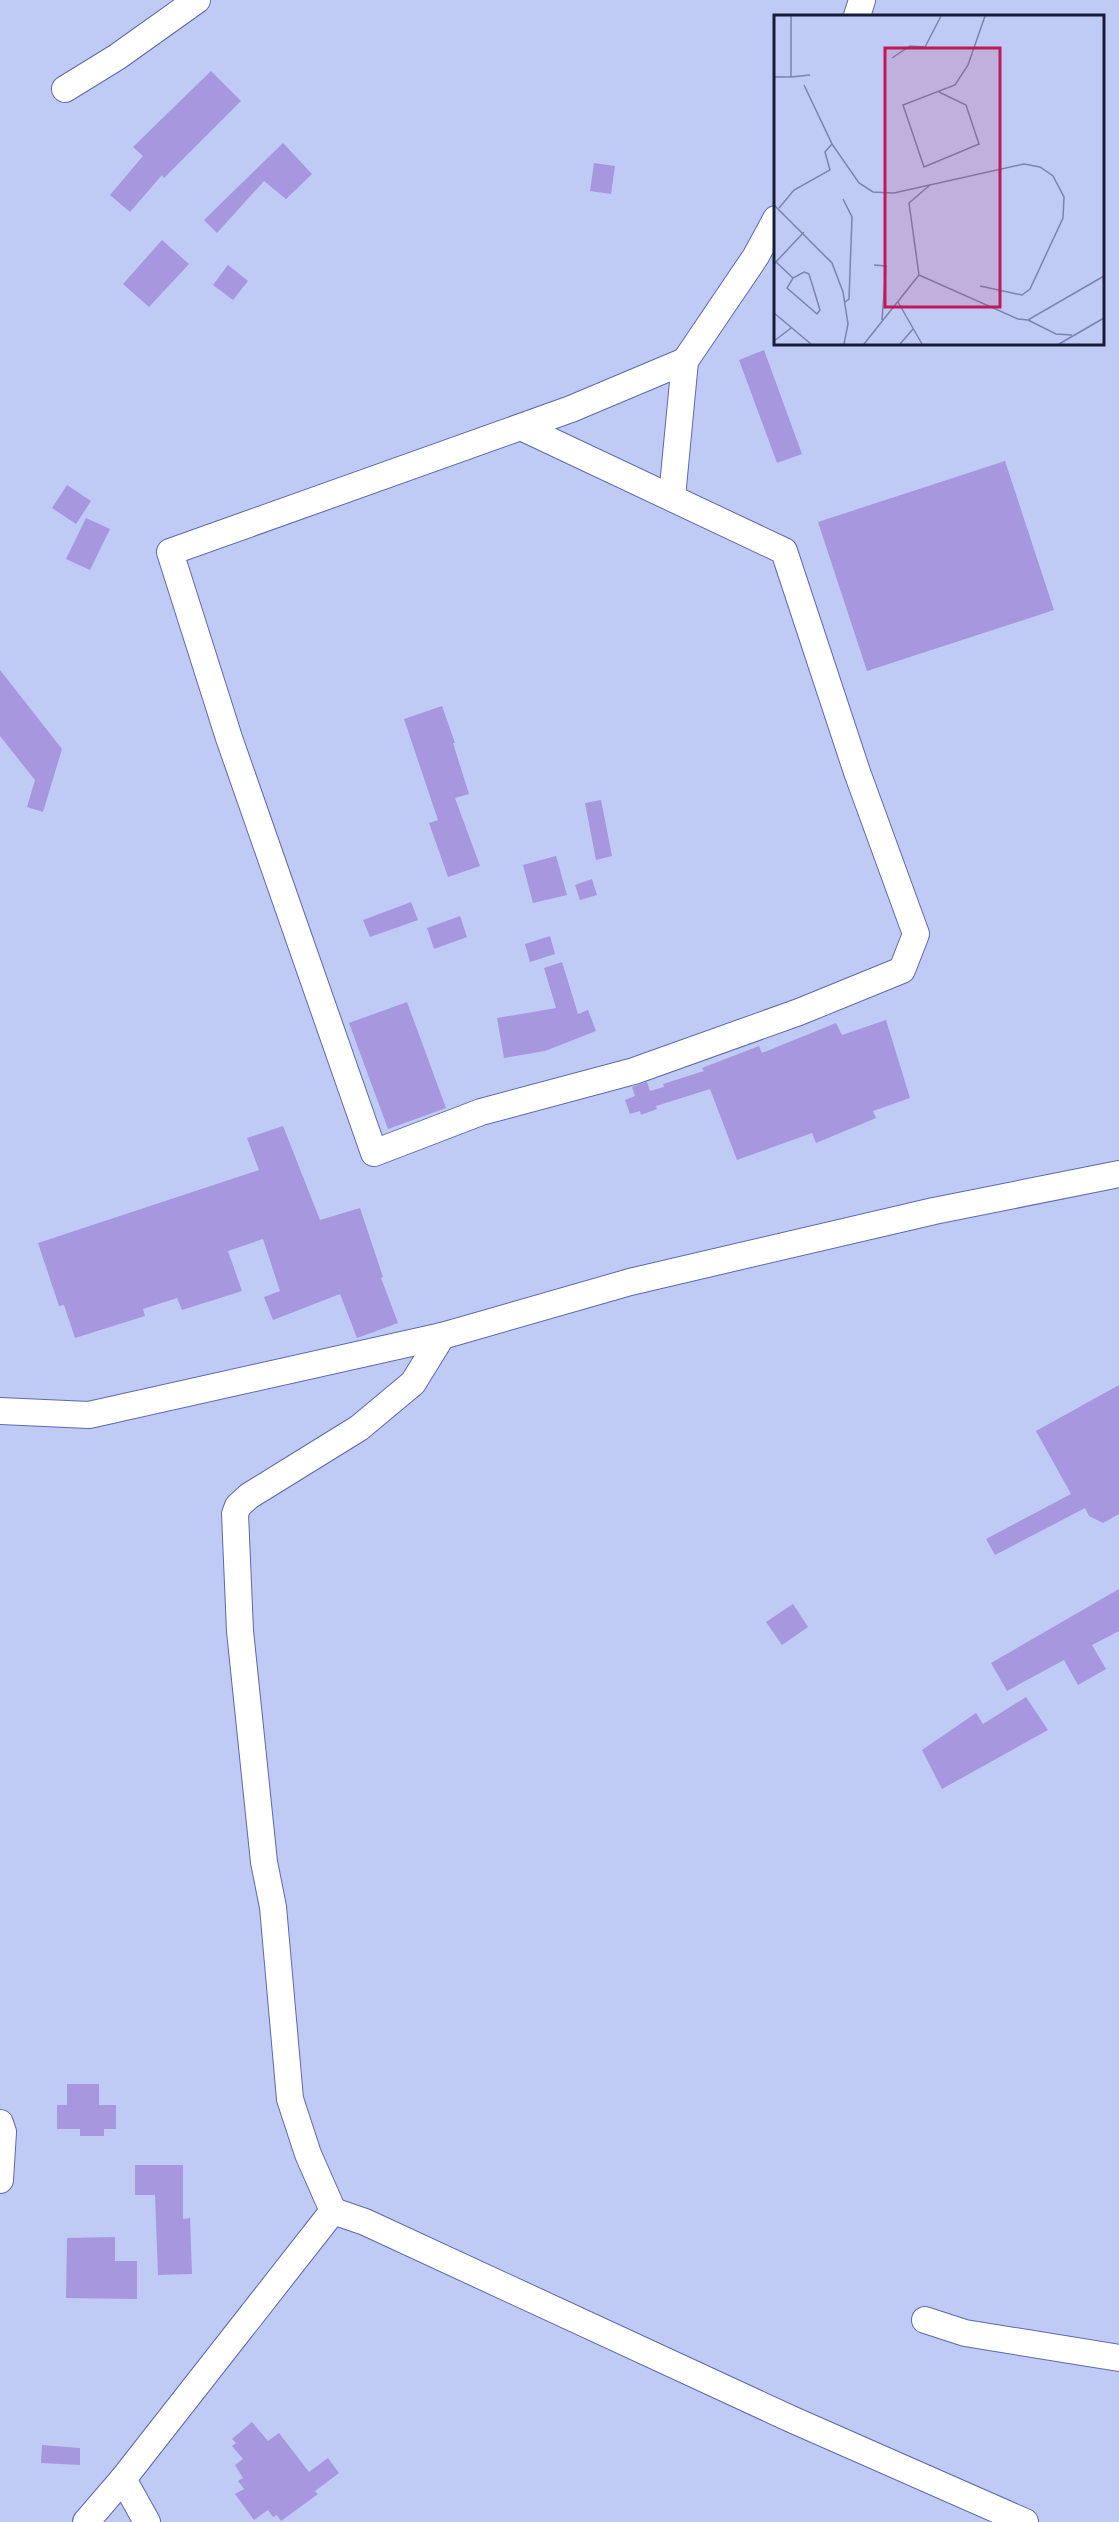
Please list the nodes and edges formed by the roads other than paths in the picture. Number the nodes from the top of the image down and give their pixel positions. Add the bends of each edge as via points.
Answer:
1 (197, 0) edge
2 (862, 0) edge
3 (857, 15) edge
4 (65, 89) dead end
5 (774, 223) edge
6 (685, 361) junction
7 (521, 427) junction
8 (672, 497) junction
9 (1119, 1174) edge
10 (442, 1336) junction
11 (0, 1411) edge
12 (0, 2123) edge
13 (0, 2180) edge
14 (333, 2211) junction
15 (925, 2320) dead end
16 (1119, 2358) edge
17 (123, 2479) junction
18 (86, 2522) edge
19 (147, 2522) edge
20 (1025, 2522) edge

1 - 4 street
2 - 3 street
5 - 6 street
6 - 7 street
6 - 8 street
7 - 8 street
7 - 8 street via 170,552 229,738 374,1153 481,1112 634,1071 800,1012 902,970 916,934 784,551
9 - 10 street via 934,1211 630,1282
10 - 11 street via 89,1415
10 - 14 street via 413,1383 359,1428 249,1496 235,1514 240,1631 264,1862 273,1907 290,2098 308,2154
12 - 13 street
14 - 17 street
14 - 20 street via 365,2222 791,2419
15 - 16 street via 965,2333
17 - 18 street
17 - 19 street

